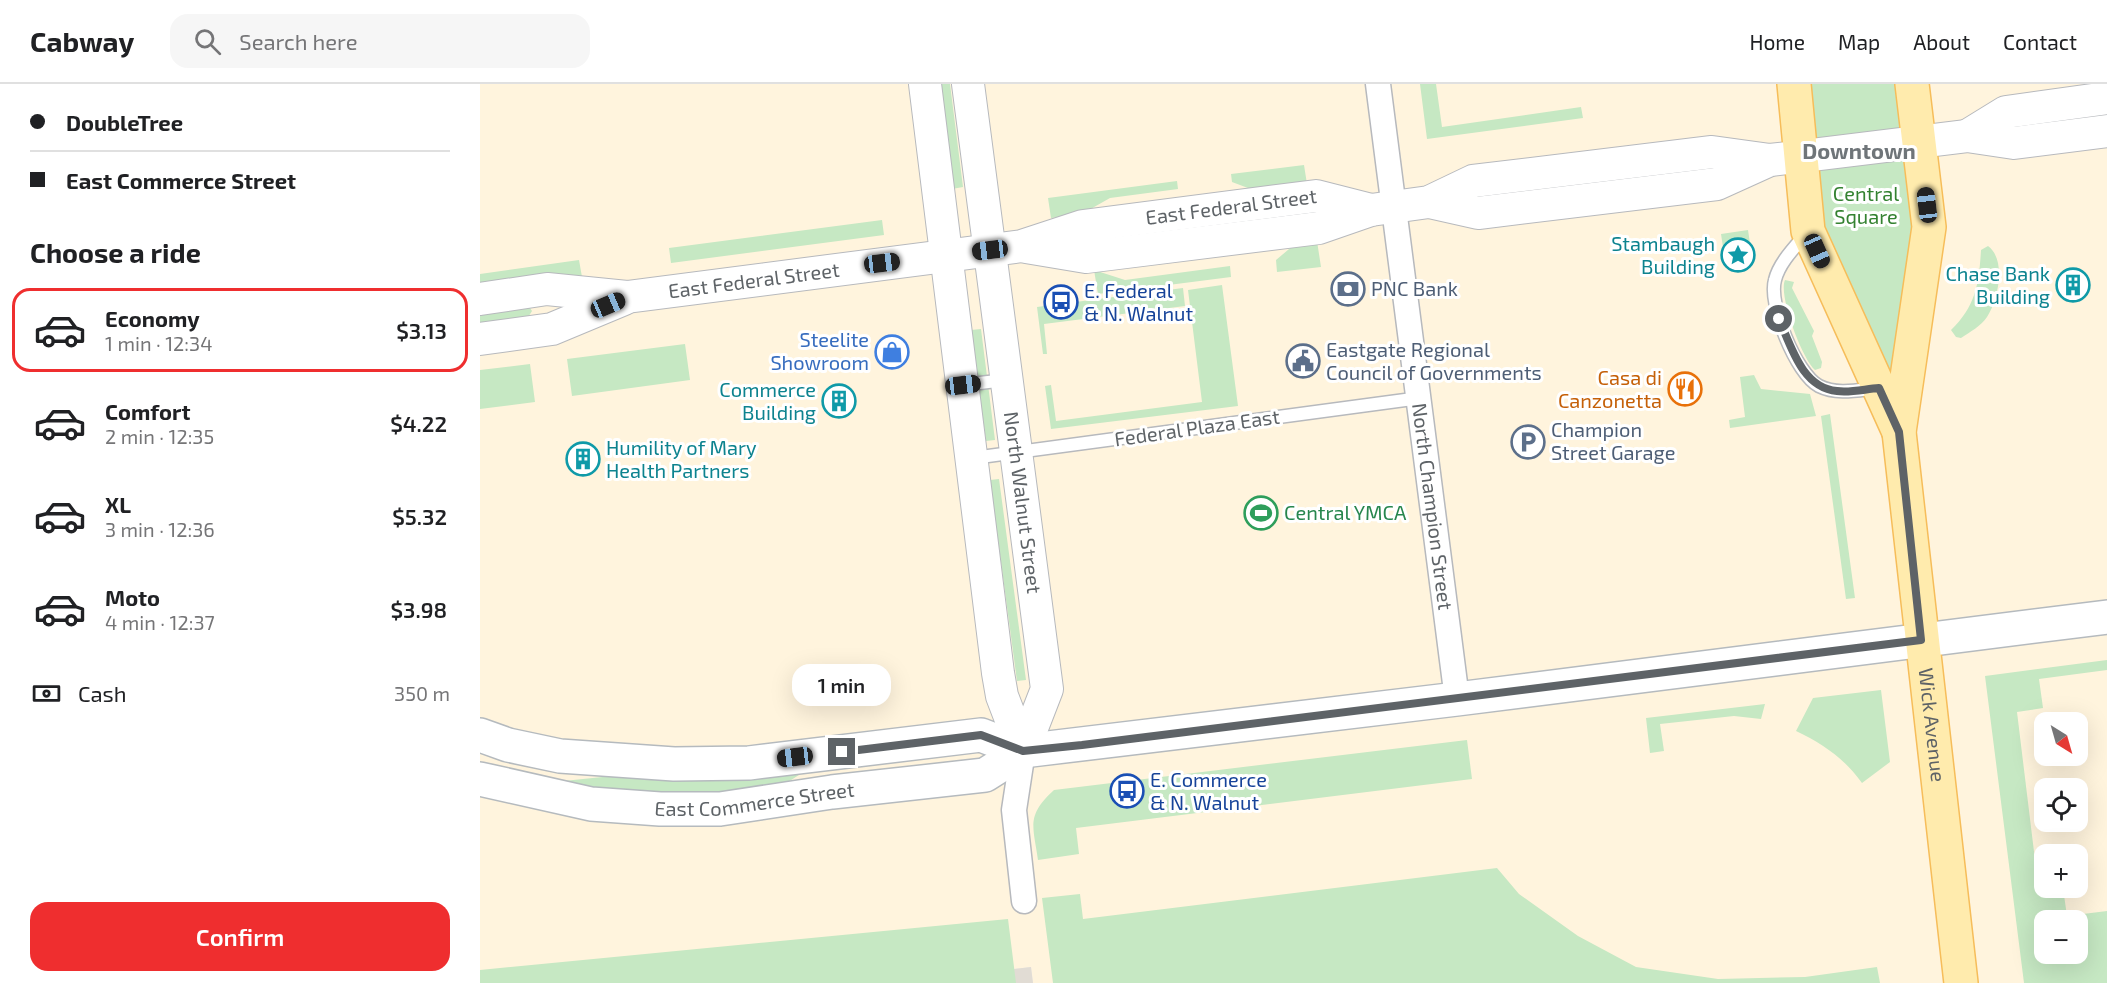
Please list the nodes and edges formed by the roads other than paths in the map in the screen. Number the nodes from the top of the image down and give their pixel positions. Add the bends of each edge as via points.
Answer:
1 (925, 84) edge
2 (968, 84) edge
3 (1378, 84) edge
4 (1794, 84) edge
5 (1912, 84) edge
6 (2107, 98) edge
7 (2107, 131) edge
8 (1967, 136) junction
9 (1919, 141) junction
10 (1786, 159) junction
11 (1383, 208) junction
12 (1808, 231) junction
13 (990, 250) junction
14 (947, 255) junction
15 (627, 297) junction
16 (480, 299) edge
17 (480, 339) edge
18 (1006, 380) junction
19 (963, 385) junction
20 (1879, 388) junction
21 (1420, 398) junction
22 (1899, 432) junction
23 (1015, 452) junction
24 (973, 458) junction
25 (2107, 617) edge
26 (1921, 640) junction
27 (1457, 699) junction
28 (480, 735) edge
29 (480, 750) edge
30 (1023, 751) junction
31 (621, 760) junction
32 (480, 779) edge
33 (1024, 900) dead end
34 (1961, 983) edge

1 - 14 street, North Walnut Street
2 - 13 street, North Walnut Street
3 - 11 street, North Champion Street
4 - 10 main road
5 - 9 main road
6 - 8 street via 2006,112
7 - 8 street via 2014,143
8 - 9 street, East Federal Street
9 - 10 street, East Federal Street
9 - 22 main road via 1929,227
10 - 11 street, East Federal Street via 1717,184 1478,213 1430,202
10 - 12 main road
11 - 13 street, East Federal Street via 1316,196 1083,226 1022,246
11 - 21 street, North Champion Street
12 - 20 main road
12 - 20 lane via 1775,278 1772,294 1796,357 1818,386 1836,392
13 - 14 street, East Federal Street
13 - 18 street, North Walnut Street
14 - 15 street, East Federal Street
14 - 19 street, North Walnut Street
15 - 16 street, East Federal Street via 547,289
15 - 17 street, East Federal Street via 552,329
18 - 19 lane
18 - 23 street, North Walnut Street
19 - 24 street, North Walnut Street
20 - 22 main road
21 - 23 lane, Federal Plaza East
21 - 27 street, North Champion Street
22 - 26 main road, Wick Avenue
23 - 24 lane, Federal Plaza East
23 - 30 street, North Walnut Street via 1047,689
24 - 30 street, North Walnut Street via 998,673 1002,696
25 - 26 main road, East Commerce Street
26 - 27 main road, East Commerce Street
26 - 34 main road, Wick Avenue
27 - 30 main road, East Commerce Street
28 - 31 main road, East Commerce Street via 560,756
29 - 31 main road via 553,773 598,768
30 - 31 main road, East Commerce Street via 981,735 749,763
30 - 32 main road, East Commerce Street via 985,775 720,809 591,804
30 - 33 street, North Walnut Street via 1014,810

